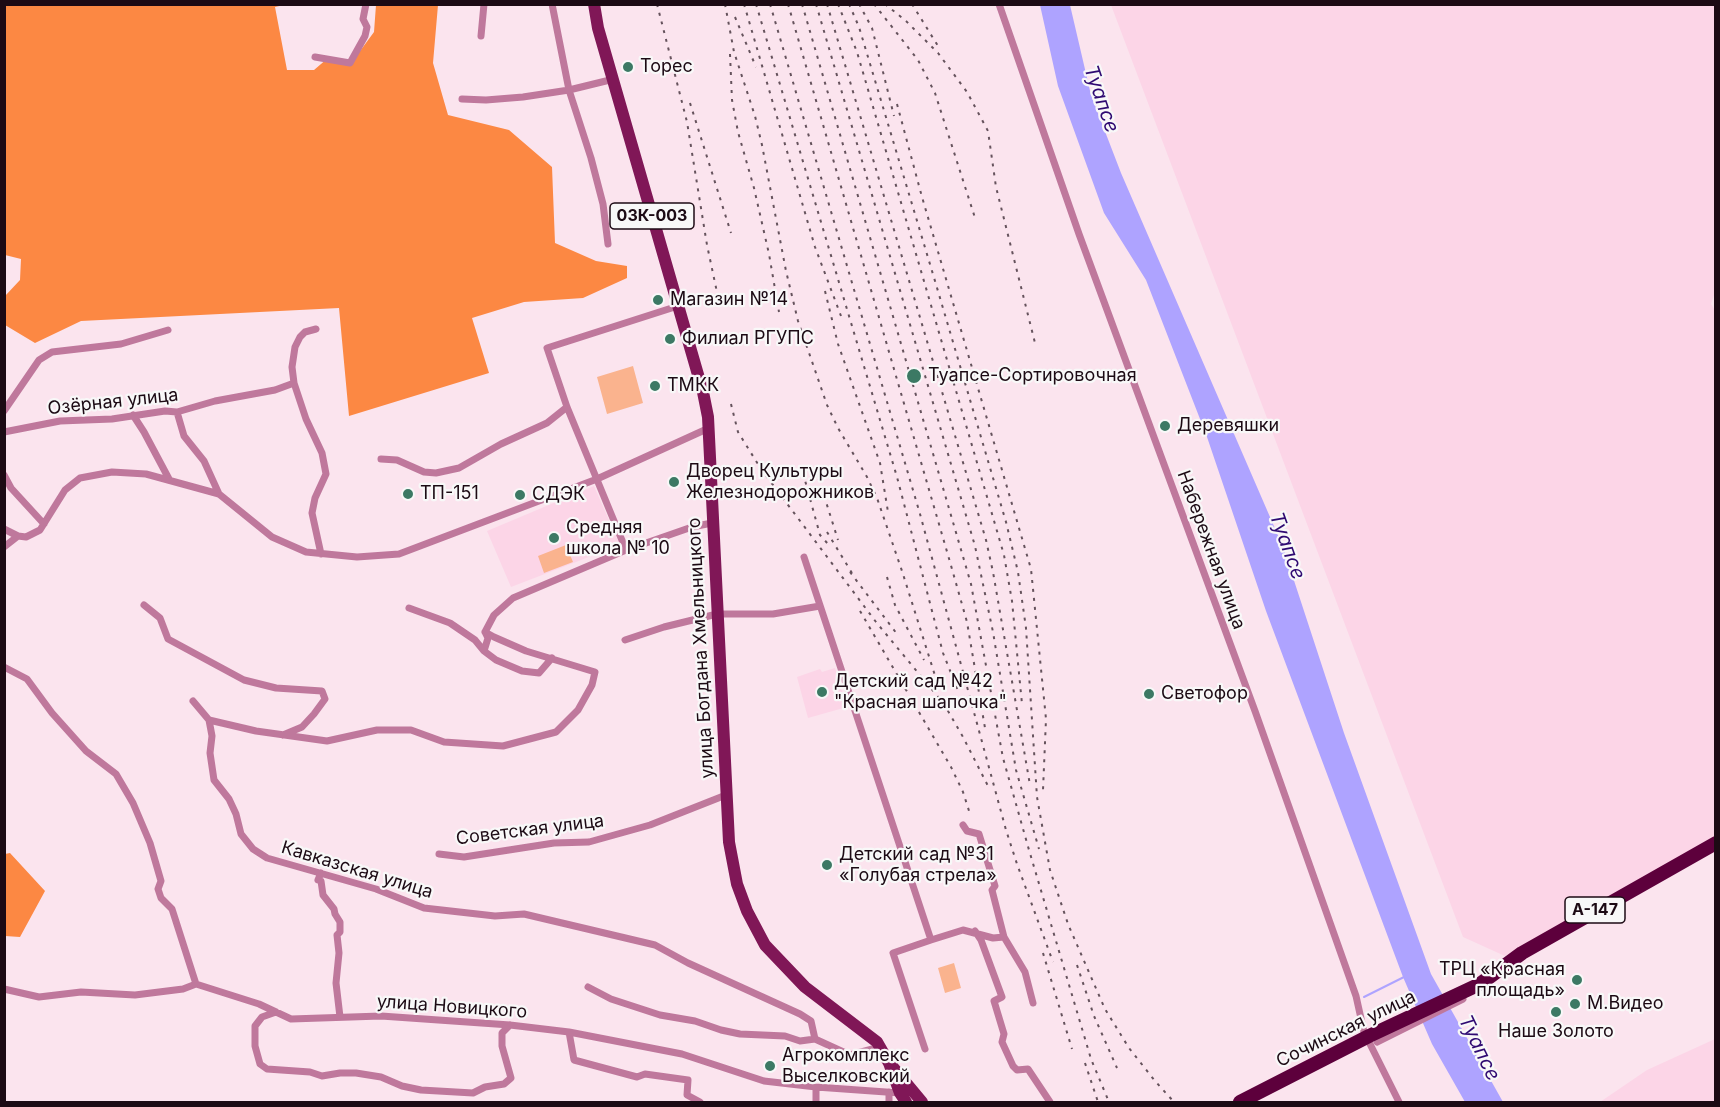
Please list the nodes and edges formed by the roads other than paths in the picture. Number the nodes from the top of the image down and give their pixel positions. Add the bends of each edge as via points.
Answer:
1 (366, 4) edge
2 (484, 4) edge
3 (552, 4) edge
4 (594, 4) edge
5 (999, 4) edge
6 (481, 36) dead end
7 (315, 57) dead end
8 (614, 79) junction
9 (569, 90) junction
10 (462, 99) dead end
11 (608, 244) dead end
12 (678, 306) junction
13 (316, 329) dead end
14 (168, 330) dead end
15 (294, 383) junction
16 (567, 407) junction
17 (4, 411) edge
18 (177, 412) junction
19 (132, 416) junction
20 (709, 428) junction
21 (4, 432) edge
22 (381, 459) dead end
23 (4, 475) edge
24 (169, 479) junction
25 (597, 479) junction
26 (219, 494) junction
27 (712, 523) junction
28 (44, 524) junction
29 (4, 529) edge
30 (18, 536) junction
31 (4, 548) edge
32 (626, 550) junction
33 (321, 554) junction
34 (804, 557) dead end
35 (144, 605) dead end
36 (820, 606) junction
37 (409, 608) dead end
38 (717, 615) junction
39 (485, 632) junction
40 (625, 640) dead end
41 (484, 651) junction
42 (552, 658) junction
43 (4, 667) edge
44 (193, 701) dead end
45 (209, 720) junction
46 (283, 735) junction
47 (726, 795) junction
48 (963, 825) dead end
49 (1716, 843) edge
50 (439, 854) dead end
51 (321, 873) junction
52 (975, 931) junction
53 (1004, 937) junction
54 (931, 940) junction
55 (196, 984) junction
56 (588, 987) dead end
57 (4, 989) edge
58 (1034, 1003) dead end
59 (276, 1012) junction
60 (340, 1017) junction
61 (510, 1025) junction
62 (569, 1032) junction
63 (815, 1039) junction
64 (1370, 1039) junction
65 (880, 1047) junction
66 (925, 1049) dead end
67 (889, 1063) junction
68 (816, 1088) junction
69 (898, 1096) edge
70 (700, 1102) edge
71 (816, 1102) edge
72 (889, 1102) edge
73 (922, 1102) edge
74 (1050, 1102) edge
75 (1239, 1102) edge
76 (1399, 1102) edge

1 - 7 street via 365,36 350,63
2 - 6 street
3 - 9 street
4 - 8 main road, улица Богдана Хмельницкого / 03К-003
5 - 64 street, Набережная улица via 1356,996 1362,1026
8 - 9 street
8 - 12 main road, улица Богдана Хмельницкого / 03К-003
9 - 10 street via 523,97
9 - 11 street via 603,204
12 - 16 street via 546,348
12 - 20 main road, улица Богдана Хмельницкого / 03К-003 via 703,392
13 - 15 street via 305,332 296,347
14 - 17 street via 121,344 52,352 39,360
15 - 18 street, Озёрная улица
15 - 33 street via 322,453 326,474 312,513
16 - 22 street via 548,423 459,468 424,472 397,460
16 - 25 street
18 - 19 street, Озёрная улица
18 - 26 street via 184,436 204,461
19 - 21 street, Озёрная улица via 60,421
19 - 24 street
20 - 25 street
20 - 27 main road, улица Богдана Хмельницкого
23 - 28 street
24 - 26 street
24 - 28 street via 112,472 80,478 65,490
25 - 32 street
25 - 33 street via 399,554
26 - 33 street via 272,537 306,552
27 - 32 street
27 - 38 main road, улица Богдана Хмельницкого
28 - 30 street via 26,537
29 - 30 street
30 - 31 street
32 - 39 street via 513,598 494,615
34 - 36 street
35 - 46 street via 160,618 168,639 244,680 276,688 322,691 325,699 314,714 302,727
36 - 38 street via 773,614
36 - 54 street
37 - 41 street via 450,623
38 - 40 street
38 - 47 main road, улица Богдана Хмельницкого
39 - 41 street via 488,638
39 - 42 street
41 - 42 street via 522,671 539,673
42 - 46 street via 595,672 578,710 556,732 503,746 444,742 411,730 377,730 327,741
43 - 55 street via 27,679 86,751 116,774 150,843 161,880 158,889 172,909
44 - 45 street
45 - 46 street
45 - 51 street, Кавказская улица via 214,780 229,799 241,834 267,858
47 - 50 street, Советская улица via 650,825 589,842 554,843 464,857
47 - 65 main road, улица Богдана Хмельницкого via 733,870 747,911 765,945 805,987
48 - 53 street via 967,831 979,834 995,886 992,890
49 - 64 highway, Сочинская улица / А-147 via 1522,953 1481,987
51 - 60 street via 318,880 323,895 340,922 336,983
51 - 63 street, Кавказская улица via 424,908 495,916 524,914 655,945 812,1021
52 - 53 street via 993,938
52 - 54 street via 963,930
52 - 74 street via 1002,998 994,1001 1004,1034 1002,1042 1012,1066 1017,1070 1028,1069
53 - 58 street via 1025,972
54 - 66 street via 893,953
55 - 57 street via 135,995 81,992 39,997
55 - 59 street, улица Новицкого
56 - 63 street via 660,1015 721,1030 800,1041
59 - 60 street, улица Новицкого via 291,1019
59 - 61 street via 262,1017 255,1026 260,1064 267,1069 322,1076 356,1073 421,1090 472,1093 485,1086 504,1084 511,1078 502,1046 502,1033
60 - 61 street, улица Новицкого
61 - 62 street, улица Новицкого
62 - 68 street, улица Новицкого via 682,1054 764,1081
62 - 70 street via 574,1060 637,1077 645,1074 688,1080 687,1095
63 - 65 street via 850,1055
64 - 75 highway, Сочинская улица / А-147
64 - 76 street, Набережная улица
65 - 67 main road, улица Богдана Хмельницкого
67 - 69 main road
67 - 73 main road
68 - 69 street, улица Новицкого
68 - 71 street
69 - 72 street

